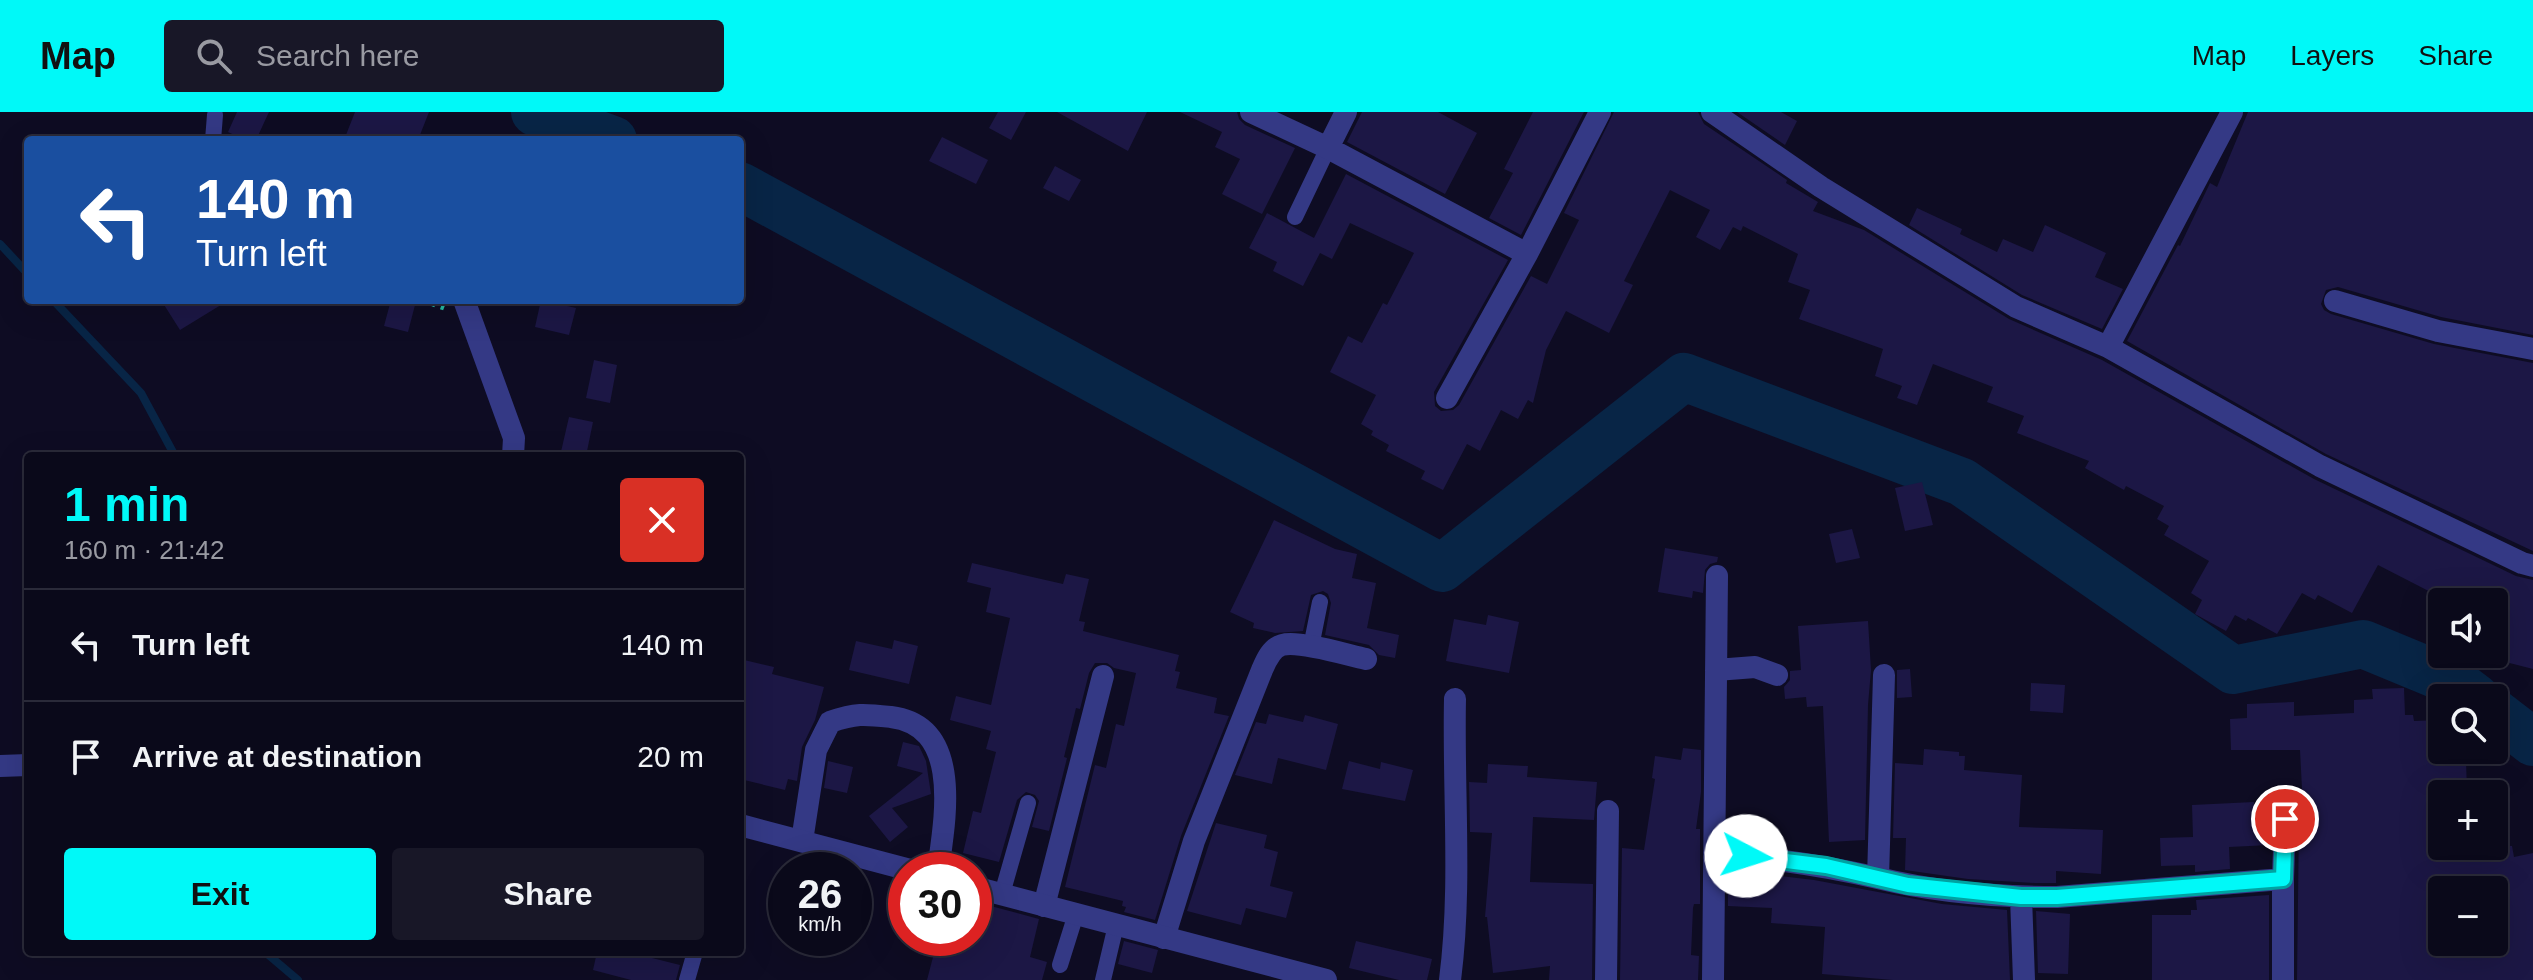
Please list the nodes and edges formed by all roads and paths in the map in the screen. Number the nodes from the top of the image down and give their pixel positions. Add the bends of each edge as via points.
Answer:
1 (1251, 112) edge
2 (1346, 112) edge
3 (1600, 112) edge
4 (1712, 112) edge
5 (2232, 112) edge
6 (215, 115) dead end
7 (213, 136) edge
8 (1328, 148) junction
9 (1295, 217) dead end
10 (1527, 254) junction
11 (2335, 301) dead end
12 (465, 304) edge
13 (2108, 347) junction
14 (2533, 349) edge
15 (1447, 398) dead end
16 (513, 452) edge
17 (2533, 566) edge
18 (1717, 576) dead end
19 (1320, 602) dead end
20 (1311, 647) junction
21 (1366, 659) dead end
22 (1716, 670) junction
23 (1777, 675) dead end
24 (1884, 675) dead end
25 (1103, 676) dead end
26 (1455, 699) dead end
27 (24, 765) edge
28 (0, 766) edge
29 (1028, 803) dead end
30 (1608, 811) dead end
31 (2285, 819) dead end
32 (744, 826) edge
33 (802, 841) junction
34 (941, 852) edge
35 (1714, 853) junction
36 (888, 864) edge
37 (1878, 878) junction
38 (2283, 879) junction
39 (992, 892) edge
40 (1002, 894) junction
41 (2021, 897) junction
42 (1044, 906) junction
43 (1076, 914) junction
44 (1116, 925) junction
45 (1164, 938) junction
46 (694, 956) edge
47 (1060, 965) dead end
48 (1262, 972) edge
49 (687, 980) edge
50 (1103, 980) edge
51 (1326, 980) edge
52 (1450, 980) edge
53 (1606, 980) edge
54 (1713, 980) edge
55 (2024, 980) edge
56 (2283, 980) edge

1 - 8 street
2 - 8 street
3 - 10 street
4 - 13 street via 1966,278 2016,307
5 - 13 street
6 - 7 lane
8 - 9 lane
8 - 10 street
10 - 15 street
11 - 14 street via 2438,331
12 - 16 street via 514,438
13 - 17 street via 2320,466
18 - 22 street
19 - 20 lane
20 - 21 street
20 - 45 street via 1282,645 1262,670 1194,841
22 - 23 street via 1755,667
22 - 35 street
24 - 37 street
25 - 42 street
26 - 52 street via 1457,926
27 - 28 street
29 - 40 lane
30 - 53 street
31 - 38 street
32 - 33 street
33 - 34 street via 816,750 830,722 856,713 909,720 932,738 945,775
33 - 36 street
35 - 37 street via 1802,862
35 - 54 street
37 - 41 street
38 - 41 street
38 - 56 street
39 - 40 street
40 - 42 street
41 - 55 street
42 - 43 street
43 - 44 street
43 - 47 lane
44 - 45 street
44 - 50 lane
45 - 48 street
46 - 49 lane
48 - 51 street

